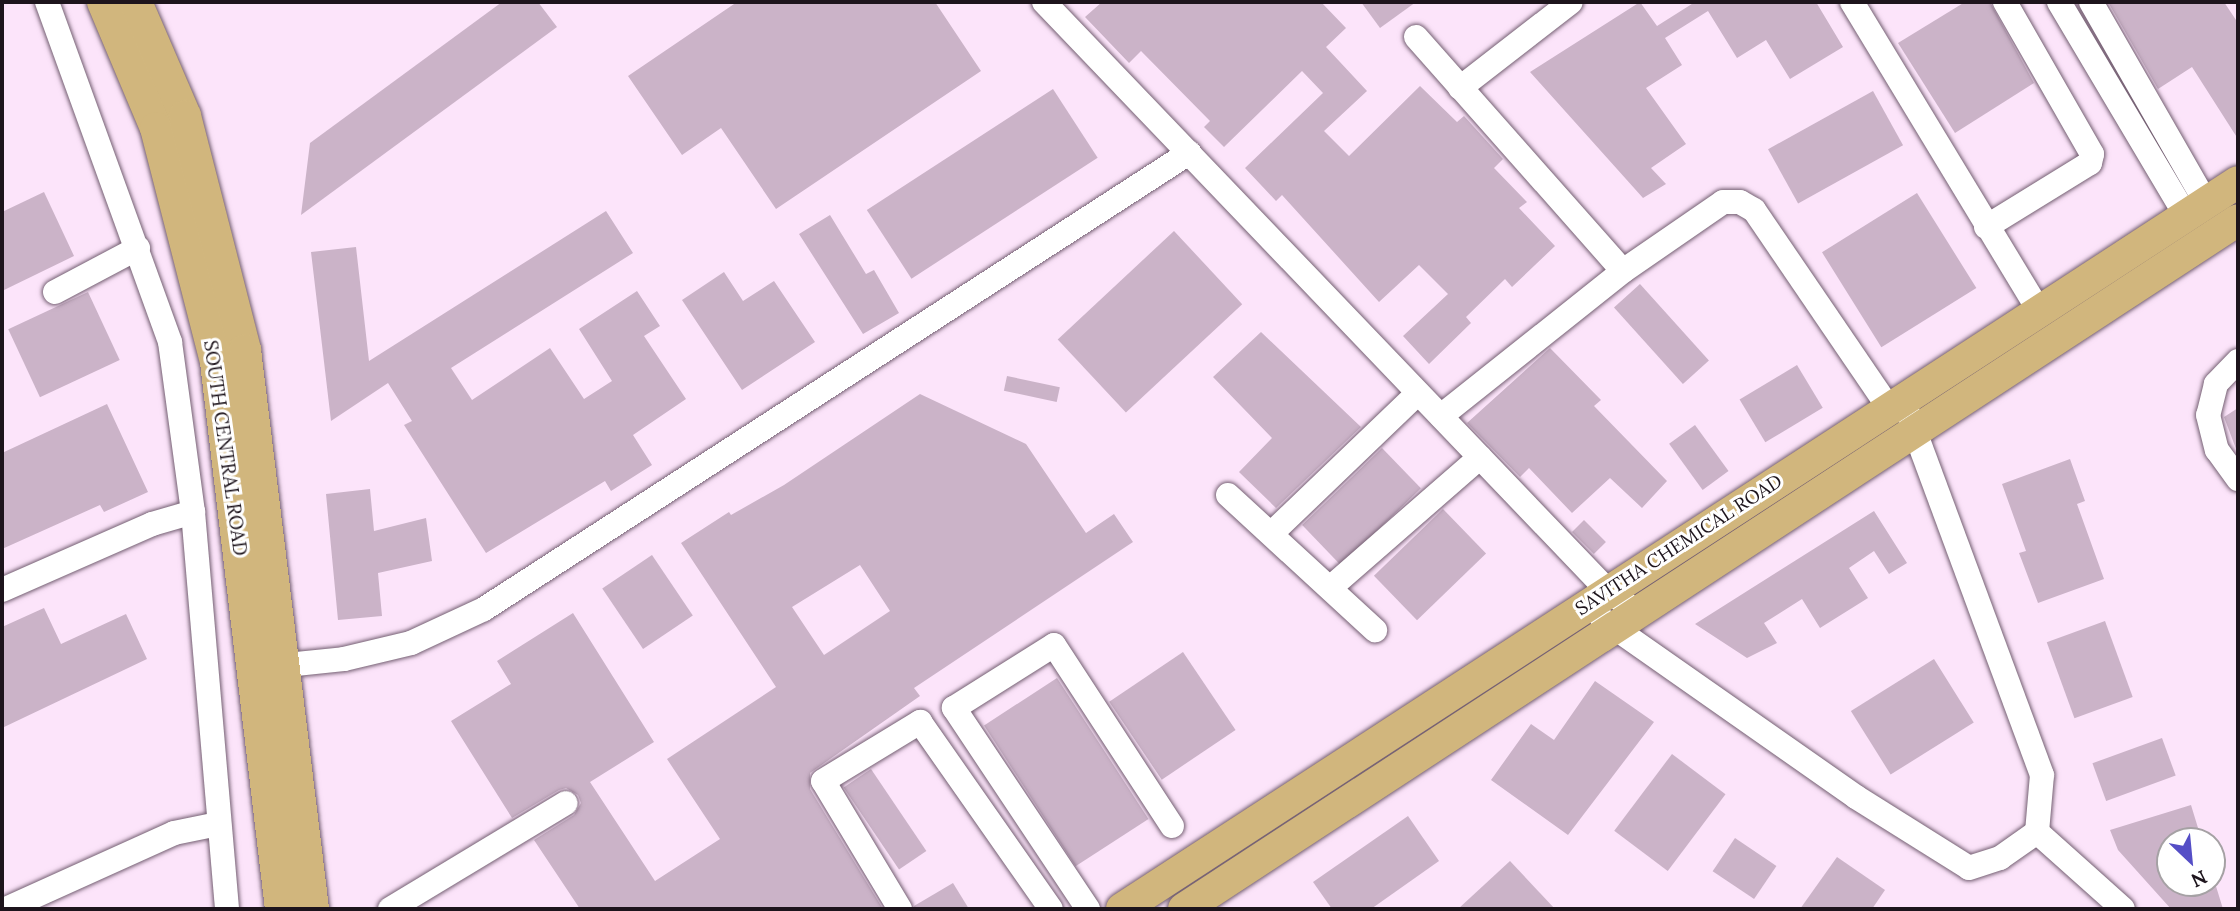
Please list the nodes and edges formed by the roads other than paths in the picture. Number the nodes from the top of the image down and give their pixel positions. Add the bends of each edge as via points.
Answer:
1 (47, 2) edge
2 (103, 2) edge
3 (136, 2) edge
4 (1044, 2) edge
5 (1571, 2) edge
6 (1852, 2) edge
7 (2005, 2) edge
8 (2059, 2) edge
9 (2091, 2) edge
10 (1416, 37) dead end
11 (1460, 88) junction
12 (1189, 153) junction
13 (2238, 182) edge
14 (2196, 209) junction
15 (2238, 220) edge
16 (1986, 227) junction
17 (138, 248) junction
18 (1623, 271) junction
19 (55, 292) dead end
20 (2039, 311) junction
21 (2238, 361) edge
22 (1419, 393) junction
23 (1896, 403) junction
24 (1441, 416) junction
25 (1916, 429) junction
26 (1480, 457) junction
27 (2238, 479) edge
28 (1228, 495) dead end
29 (193, 512) junction
30 (1272, 533) junction
31 (1330, 588) junction
32 (2, 590) edge
33 (1596, 598) junction
34 (1626, 620) junction
35 (1375, 630) dead end
36 (286, 665) junction
37 (256, 668) junction
38 (566, 803) dead end
39 (218, 824) junction
40 (1172, 826) dead end
41 (2037, 832) junction
42 (1180, 871) junction
43 (1196, 906) edge
44 (6, 909) edge
45 (227, 909) edge
46 (281, 909) edge
47 (313, 909) edge
48 (390, 909) edge
49 (900, 909) edge
50 (1051, 909) edge
51 (1088, 909) edge
52 (1122, 909) edge
53 (2123, 909) edge

1 - 17 street
2 - 37 main road, SOUTH CENTRAL ROAD via 156,128 216,362
3 - 36 main road, SOUTH CENTRAL ROAD via 185,116 245,350
4 - 12 street
5 - 11 street
6 - 16 street
7 - 16 street via 2092,154 2090,163
8 - 14 street
9 - 14 street
10 - 11 street
11 - 18 street
12 - 22 street
12 - 36 street via 484,609 411,643 344,659
13 - 14 main road, SAVITHA CHEMICAL ROAD
14 - 20 main road, SAVITHA CHEMICAL ROAD
15 - 25 main road, SAVITHA CHEMICAL ROAD
16 - 20 street
17 - 19 street
17 - 29 street via 170,342
18 - 23 street via 1723,202 1740,202 1754,210
18 - 24 street
20 - 23 main road, SAVITHA CHEMICAL ROAD
21 - 27 street via 2216,384 2208,415 2217,450
22 - 24 street
22 - 30 street
23 - 25 street
23 - 33 main road, SAVITHA CHEMICAL ROAD
24 - 26 street
25 - 34 main road, SAVITHA CHEMICAL ROAD
25 - 41 street via 2042,775
26 - 31 street
26 - 33 street
28 - 30 street
29 - 32 street via 152,524
29 - 39 street
30 - 31 street
31 - 35 street
33 - 34 street
33 - 42 main road, SAVITHA CHEMICAL ROAD
34 - 41 street via 1856,797 1969,868 2000,858
34 - 43 main road, SAVITHA CHEMICAL ROAD
36 - 37 street
36 - 47 main road, SOUTH CENTRAL ROAD
37 - 46 main road, SOUTH CENTRAL ROAD
38 - 48 street
39 - 44 street via 174,833
39 - 45 street
40 - 51 street via 1054,645 954,708
41 - 53 street
42 - 43 main road
42 - 52 main road, SAVITHA CHEMICAL ROAD
49 - 50 street via 823,781 920,722

